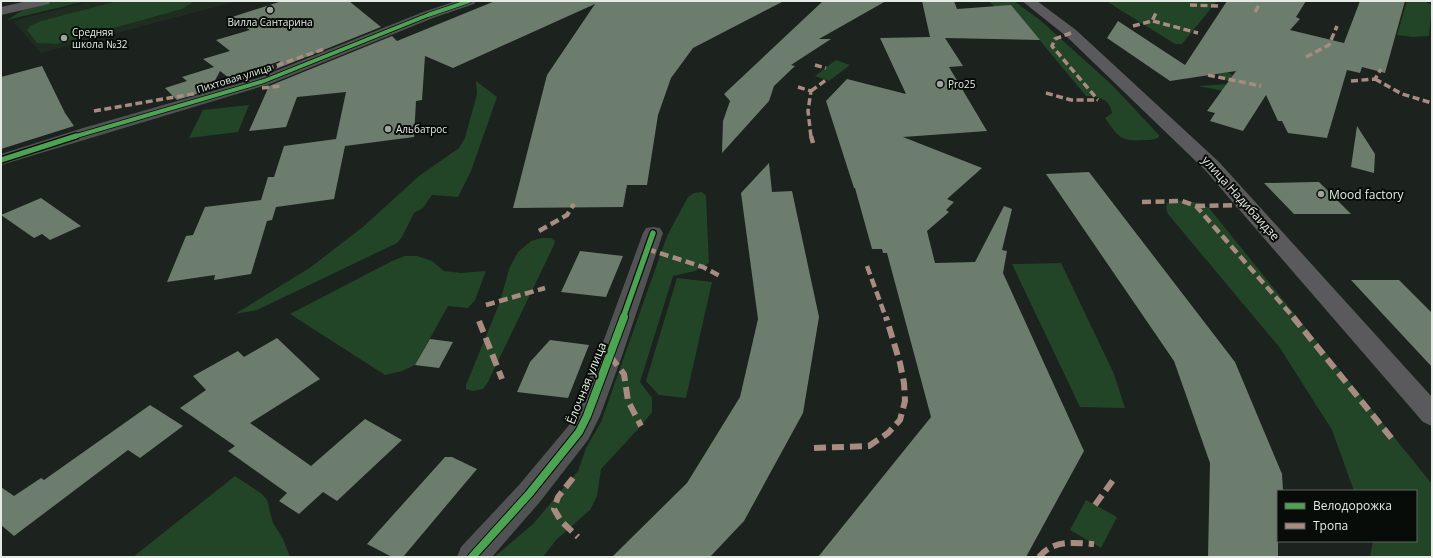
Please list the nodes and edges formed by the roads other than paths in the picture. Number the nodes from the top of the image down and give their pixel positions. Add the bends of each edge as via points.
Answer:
1 (44, 1) edge
2 (469, 1) edge
3 (1029, 1) edge
4 (1, 11) edge
5 (1, 160) edge
6 (653, 233) dead end
7 (1432, 415) edge
8 (472, 557) edge

1 - 4 main road
2 - 5 street, Пихтовая улица via 264,81
3 - 7 main road, улица Надибаидзе via 1070,33 1212,166
6 - 8 street, Ёлочная улица via 588,416 579,432 529,494

